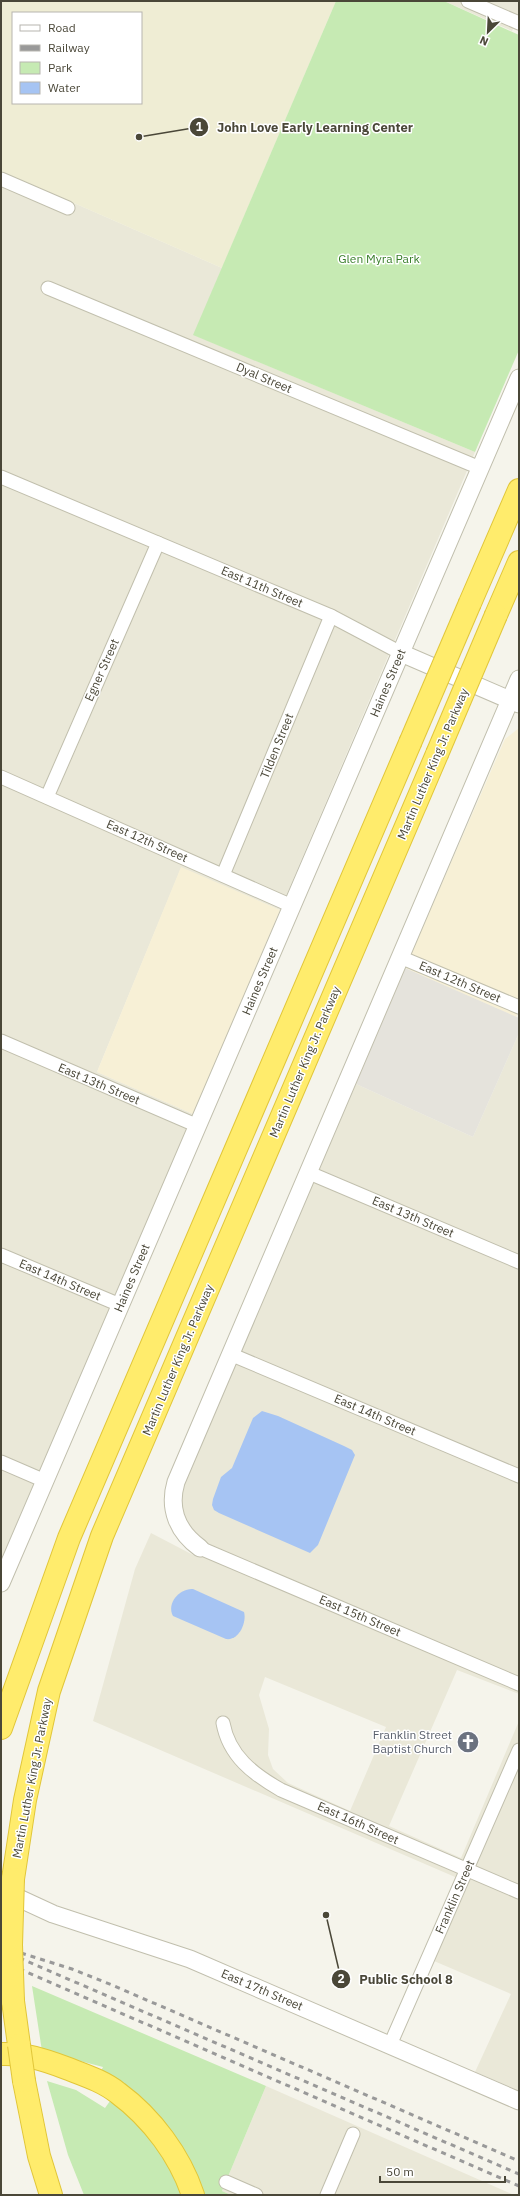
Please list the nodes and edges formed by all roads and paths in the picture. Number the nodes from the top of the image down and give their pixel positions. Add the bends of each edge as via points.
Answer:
1 (468, 1) edge
2 (519, 23) edge
3 (1, 179) edge
4 (68, 208) dead end
5 (48, 288) dead end
6 (519, 378) edge
7 (480, 468) junction
8 (1, 477) edge
9 (519, 490) edge
10 (158, 543) junction
11 (519, 562) edge
12 (331, 616) junction
13 (401, 653) junction
14 (519, 679) edge
15 (514, 702) edge
16 (1, 777) edge
17 (47, 797) junction
18 (224, 875) junction
19 (292, 906) junction
20 (400, 957) junction
21 (519, 1007) edge
22 (1, 1041) edge
23 (198, 1126) junction
24 (307, 1172) junction
25 (1, 1254) edge
26 (519, 1262) edge
27 (120, 1305) junction
28 (230, 1354) junction
29 (1, 1462) edge
30 (519, 1476) edge
31 (45, 1481) junction
32 (200, 1548) joint
33 (1, 1583) edge
34 (519, 1684) edge
35 (223, 1723) dead end
36 (1, 1728) edge
37 (519, 1750) edge
38 (467, 1870) junction
39 (7, 1884) edge
40 (519, 1892) edge
41 (390, 2045) junction
42 (10, 2050) edge
43 (24, 2085) junction
44 (519, 2101) edge
45 (353, 2134) dead end
46 (226, 2182) dead end
47 (51, 2195) edge
48 (64, 2195) edge
49 (193, 2195) edge
50 (256, 2195) edge
51 (327, 2195) edge

1 - 2 street
3 - 4 street
5 - 7 street, Dyal Street
6 - 7 street, Haines Street
7 - 13 street, Haines Street
8 - 10 street, East 11th Street
9 - 36 highway, bridge via 69,1538
10 - 12 street, East 11th Street
10 - 17 street, Egner Street
11 - 39 highway, Martin Luther King Jr. Parkway, bridge via 102,1536 49,1692
12 - 13 street, East 11th Street
12 - 18 street, Tilden Street
13 - 15 street, East 11th Street
13 - 19 street, Haines Street
14 - 15 street
15 - 20 street
16 - 17 street, East 12th Street
17 - 18 street, East 12th Street
18 - 19 street, East 12th Street
19 - 23 street, Haines Street
20 - 21 street, East 12th Street
20 - 24 street
22 - 23 street, East 13th Street
23 - 27 street, Haines Street
24 - 26 street, East 13th Street
24 - 28 street
25 - 27 street, East 14th Street
27 - 31 street, Haines Street
28 - 30 street, East 14th Street
28 - 32 street via 172,1494 173,1507 182,1531
29 - 31 street
31 - 33 street, Haines Street
32 - 34 street, East 15th Street
35 - 38 street, East 16th Street via 232,1748 252,1772 265,1781
37 - 38 street, Franklin Street
38 - 40 street, East 16th Street
38 - 41 street, Franklin Street
39 - 41 street, East 17th Street via 53,1914 190,1959
39 - 42 highway, Martin Luther King Jr. Parkway, bridge via 13,2002
41 - 44 street, East 17th Street
42 - 43 highway, Martin Luther King Jr. Parkway, bridge
42 - 49 highway via 57,2064 99,2081 118,2092 135,2107 168,2145
43 - 47 highway, Martin Luther King Jr. Parkway via 39,2156
43 - 48 highway via 41,2138
45 - 51 street
46 - 50 street

